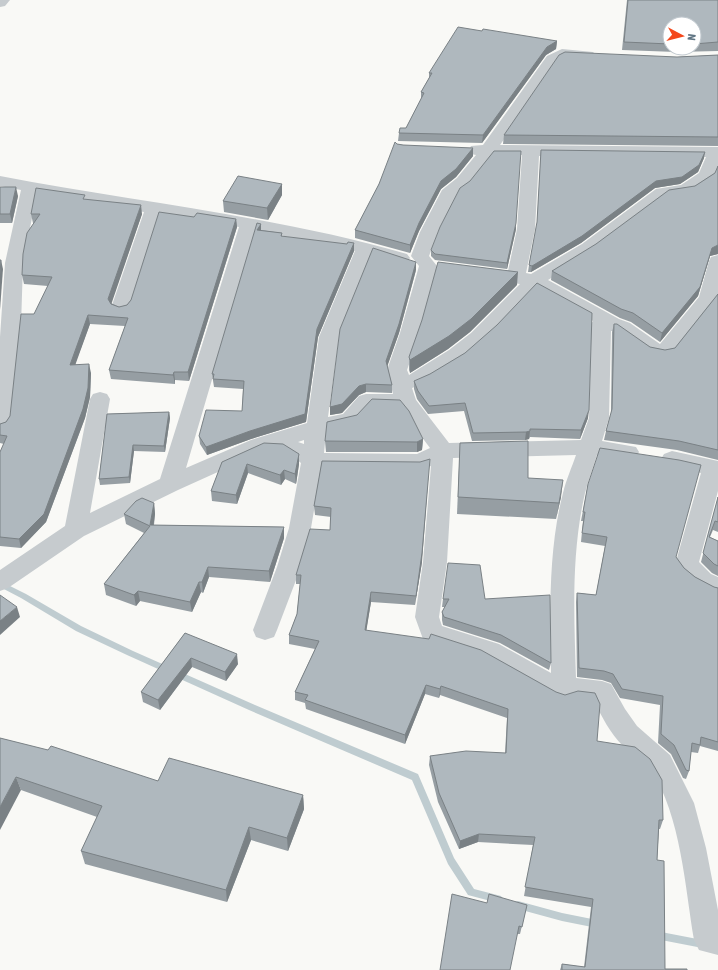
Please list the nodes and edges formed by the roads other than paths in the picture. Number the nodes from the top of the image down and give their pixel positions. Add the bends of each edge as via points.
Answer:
1 (3, 0) edge
2 (0, 3) edge
3 (600, 55) edge
4 (458, 149) edge
5 (488, 150) junction
6 (531, 150) junction
7 (718, 152) edge
8 (0, 181) edge
9 (30, 187) junction
10 (154, 208) junction
11 (249, 222) junction
12 (366, 247) junction
13 (718, 260) edge
14 (435, 267) junction
15 (472, 272) edge
16 (525, 279) junction
17 (121, 308) edge
18 (614, 325) junction
19 (403, 393) junction
20 (100, 399) dead end
21 (0, 425) edge
22 (316, 428) junction
23 (277, 441) junction
24 (590, 447) junction
25 (442, 451) junction
26 (312, 461) junction
27 (715, 469) edge
28 (170, 484) junction
29 (76, 530) junction
30 (3, 576) edge
31 (718, 587) edge
32 (265, 630) dead end
33 (564, 692) junction
34 (718, 941) edge

1 - 2 street
3 - 5 street via 562,54 552,59
4 - 5 street
5 - 6 street
5 - 14 street via 462,182 451,190 429,232 420,256
6 - 7 street
6 - 16 street
7 - 16 street via 706,176 693,185 686,189 662,193 588,248
8 - 9 street
9 - 10 street
9 - 21 street via 14,263 11,326
10 - 11 street
10 - 17 street
11 - 12 street
11 - 28 street
12 - 14 street
12 - 22 street via 329,337
13 - 18 street via 708,298 665,351 653,350 621,326
14 - 19 street via 397,370
15 - 16 street
16 - 18 street
16 - 19 street via 489,326 462,350
18 - 24 street via 601,324 599,418
19 - 22 street via 366,401 350,420
19 - 25 street
20 - 29 street
22 - 23 street
22 - 26 street
23 - 26 street via 303,453
23 - 28 street
24 - 25 street
24 - 27 street via 677,459
24 - 33 street via 574,493 566,549 562,607
25 - 26 street via 420,462
25 - 33 street via 435,562 427,617 432,632 490,651
26 - 32 street via 300,528 289,567
27 - 31 street via 687,565 703,580
28 - 29 street
29 - 30 street
33 - 34 street via 576,688 602,691 615,718 634,739 660,761 680,798 709,940

